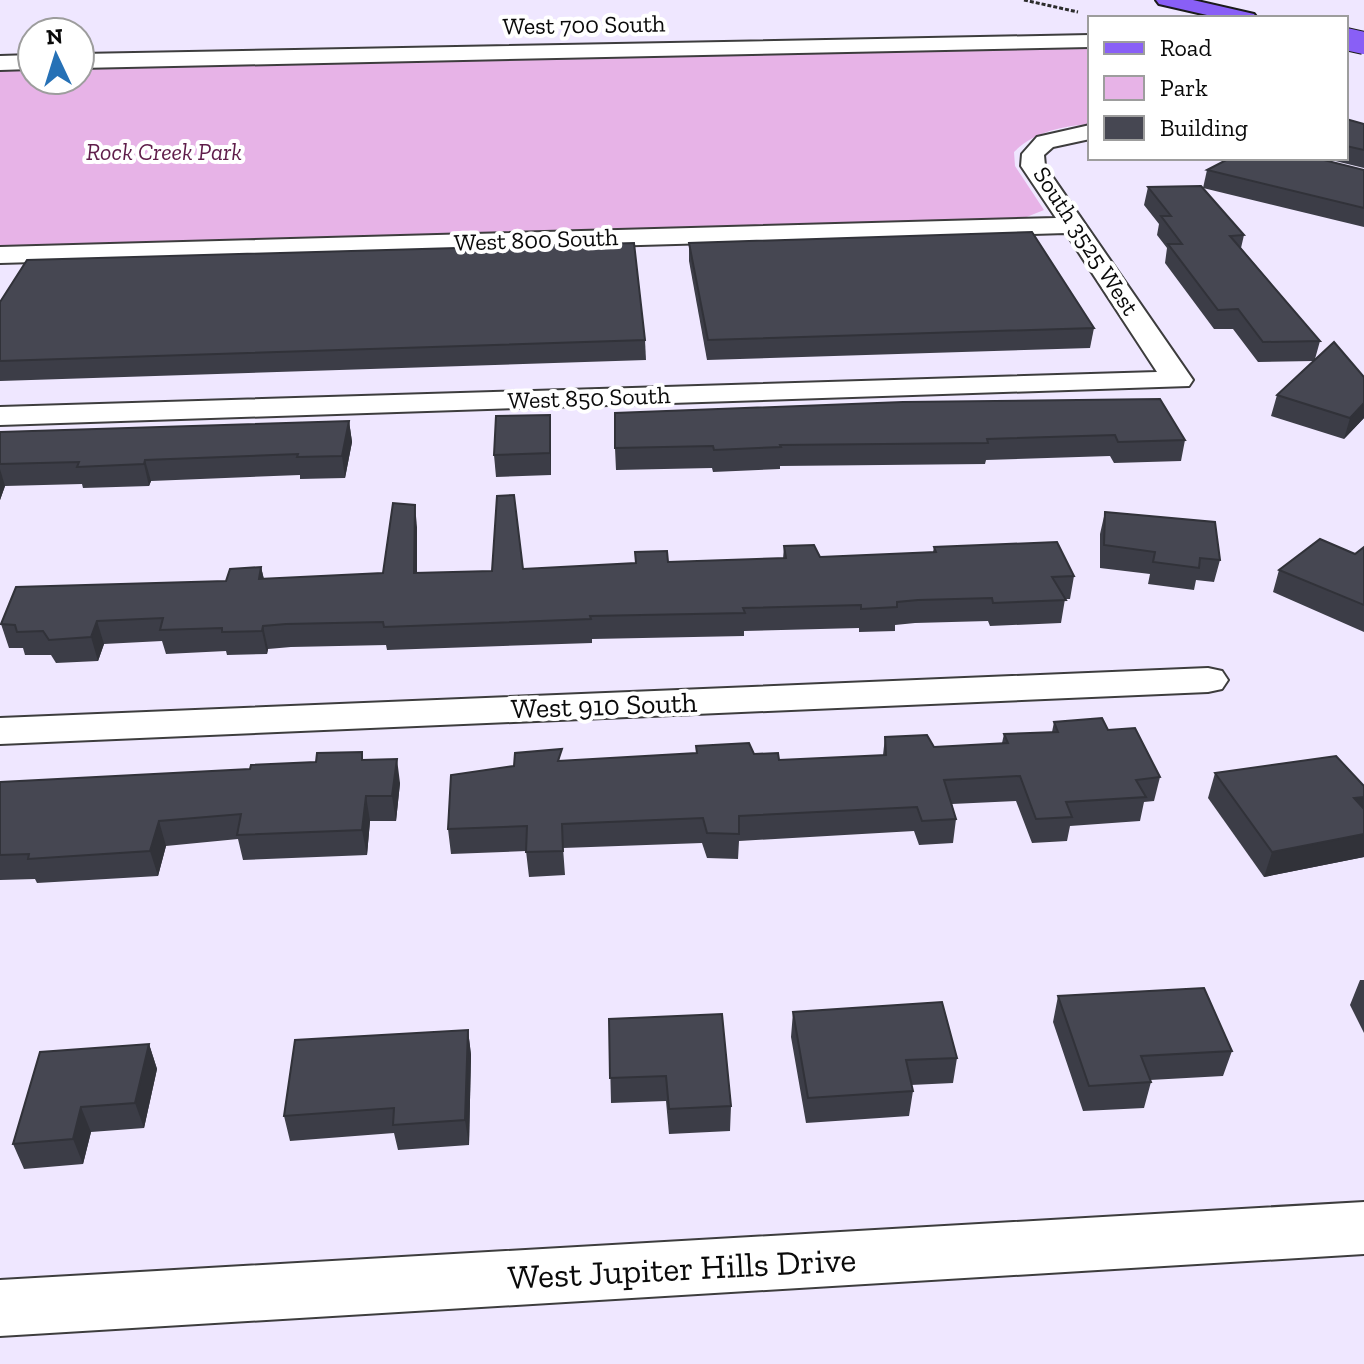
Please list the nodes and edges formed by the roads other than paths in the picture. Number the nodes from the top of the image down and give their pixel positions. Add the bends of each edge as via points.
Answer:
1 (1166, 0) edge
2 (1238, 16) edge
3 (1088, 41) edge
4 (96, 61) edge
5 (1088, 132) edge
6 (1073, 225) junction
7 (0, 255) edge
8 (1178, 380) joint
9 (0, 416) edge
10 (1208, 680) dead end
11 (0, 731) edge
12 (1364, 1228) edge
13 (0, 1308) edge

1 - 2 main road
3 - 4 street, West 700 South
5 - 6 street, South 3525 West via 1045,142 1033,154 1033,166
6 - 7 street, West 800 South
6 - 8 street, South 3525 West
8 - 9 street, West 850 South
10 - 11 street, West 910 South
12 - 13 street, West Jupiter Hills Drive

